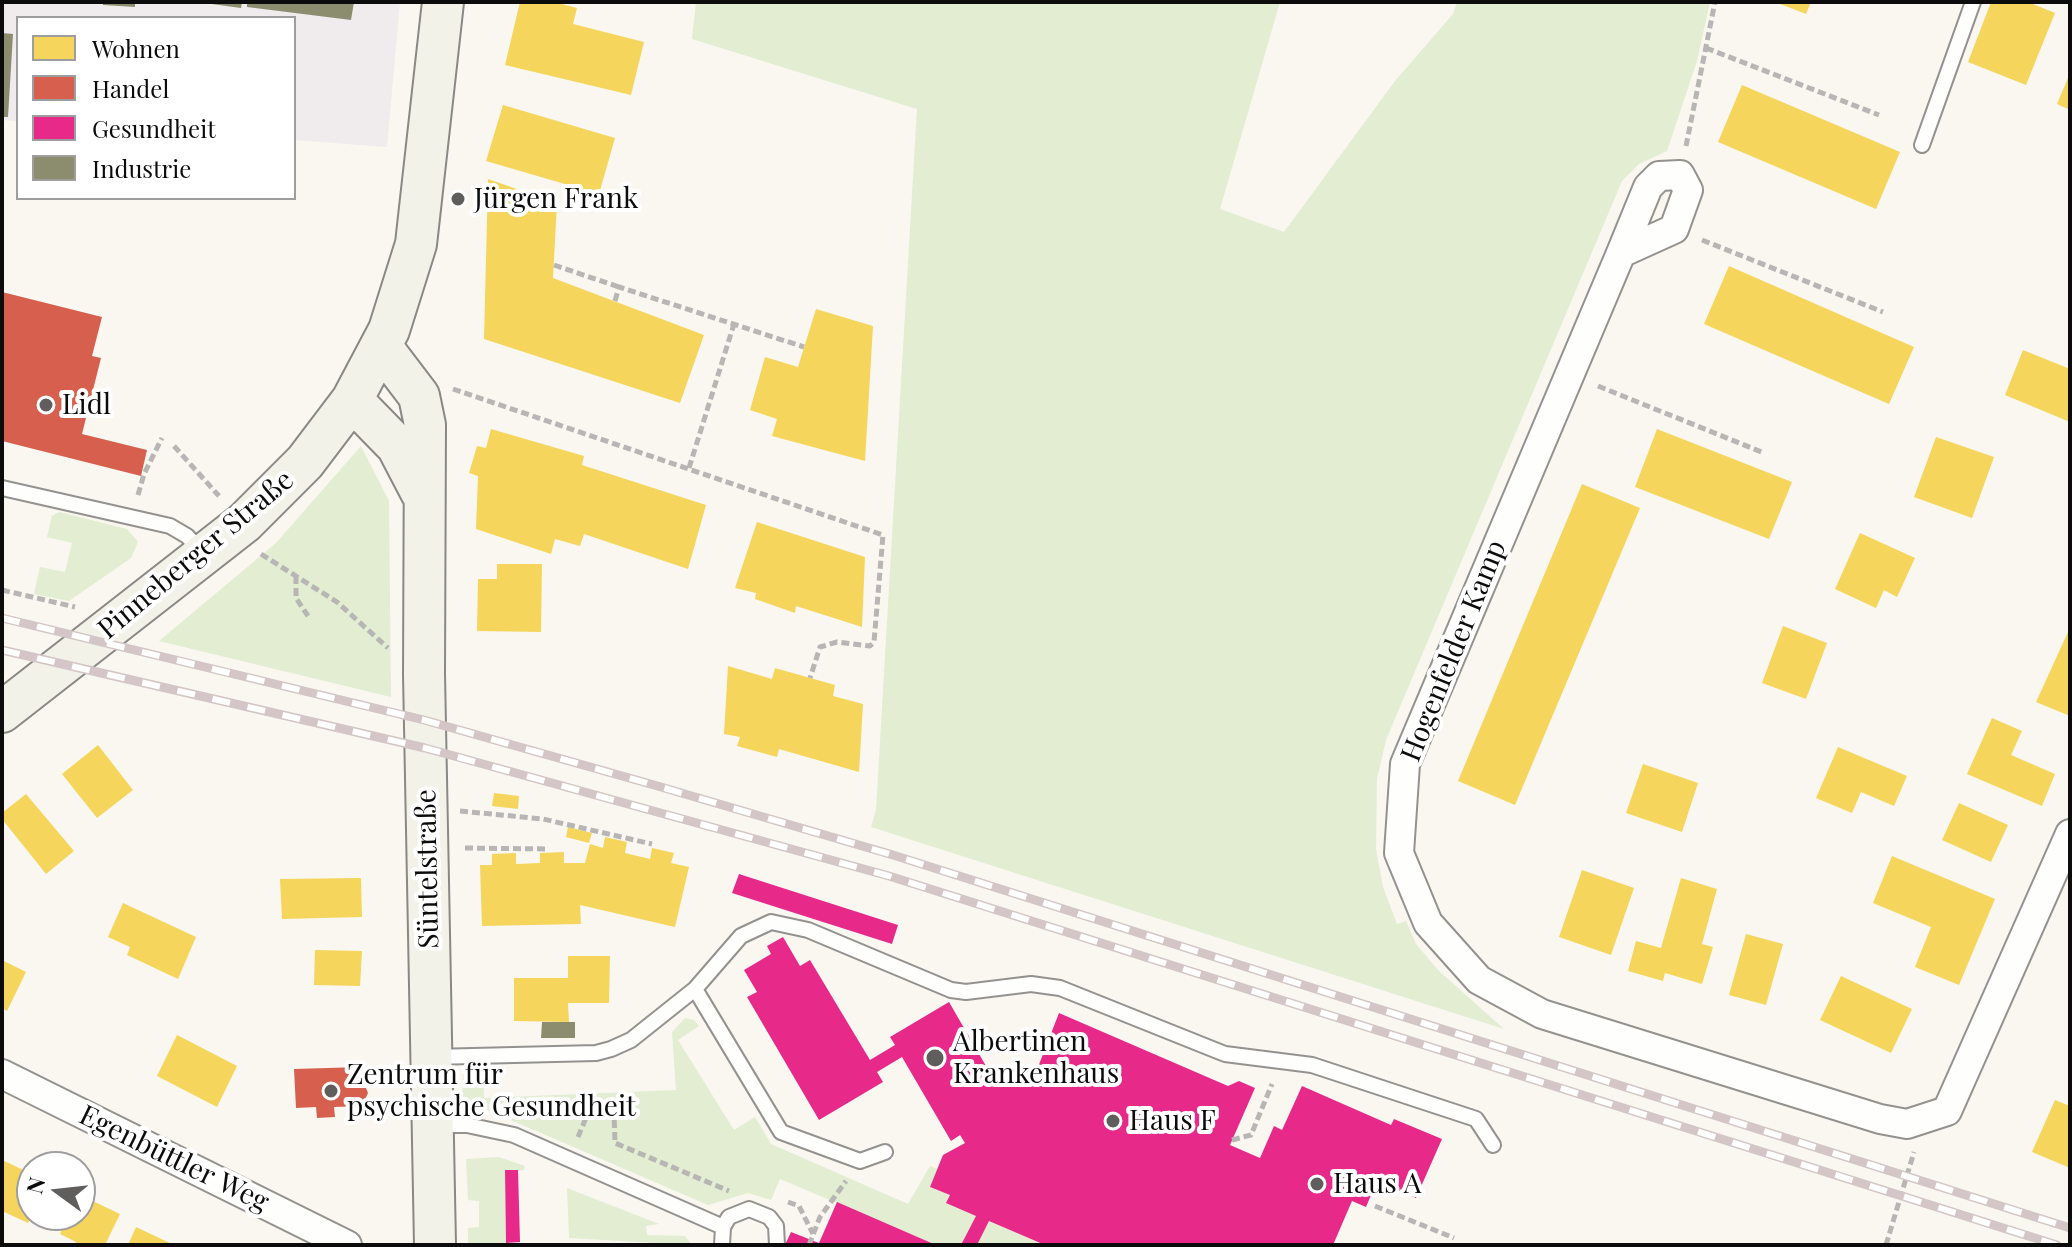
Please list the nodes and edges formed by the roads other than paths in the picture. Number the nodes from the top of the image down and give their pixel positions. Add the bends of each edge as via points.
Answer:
1 (443, 2) edge
2 (1973, 2) edge
3 (1922, 145) dead end
4 (1621, 253) junction
5 (381, 346) junction
6 (352, 400) junction
7 (2, 488) edge
8 (422, 494) junction
9 (226, 537) junction
10 (2, 712) edge
11 (2070, 837) edge
12 (695, 989) junction
13 (431, 1057) junction
14 (2, 1074) edge
15 (432, 1125) junction
16 (1493, 1145) dead end
17 (885, 1152) dead end
18 (723, 1227) junction
19 (347, 1245) edge
20 (435, 1245) edge
21 (722, 1245) edge
22 (777, 1245) edge

1 - 5 street, Pinneberger Straße via 421,217 403,291
2 - 3 lane
4 - 4 street, Hogenfelder Kamp via 1674,229 1688,190 1680,175 1659,176 1648,187
4 - 11 street, Hogenfelder Kamp via 1405,764 1399,853 1428,923 1479,980 1542,1014 1907,1124 1947,1111
5 - 6 street, Pinneberger Straße
5 - 8 street, Süntelstraße via 402,369 424,409
6 - 8 street, Süntelstraße via 397,446
6 - 9 street, Pinneberger Straße via 305,462
7 - 9 lane via 133,515 187,536
8 - 13 street, Süntelstraße
9 - 10 street, Pinneberger Straße
12 - 13 lane via 631,1040 596,1053
12 - 16 lane via 741,936 771,922 786,924 951,990 1031,984 1060,988 1225,1054 1312,1065 1476,1119
12 - 17 lane via 781,1132 855,1160
13 - 15 street, Süntelstraße
14 - 19 street, Egenbüttler Weg
15 - 18 lane via 467,1125 514,1135
15 - 20 street, Süntelstraße
18 - 21 lane
18 - 22 lane via 738,1211 760,1211 776,1226

